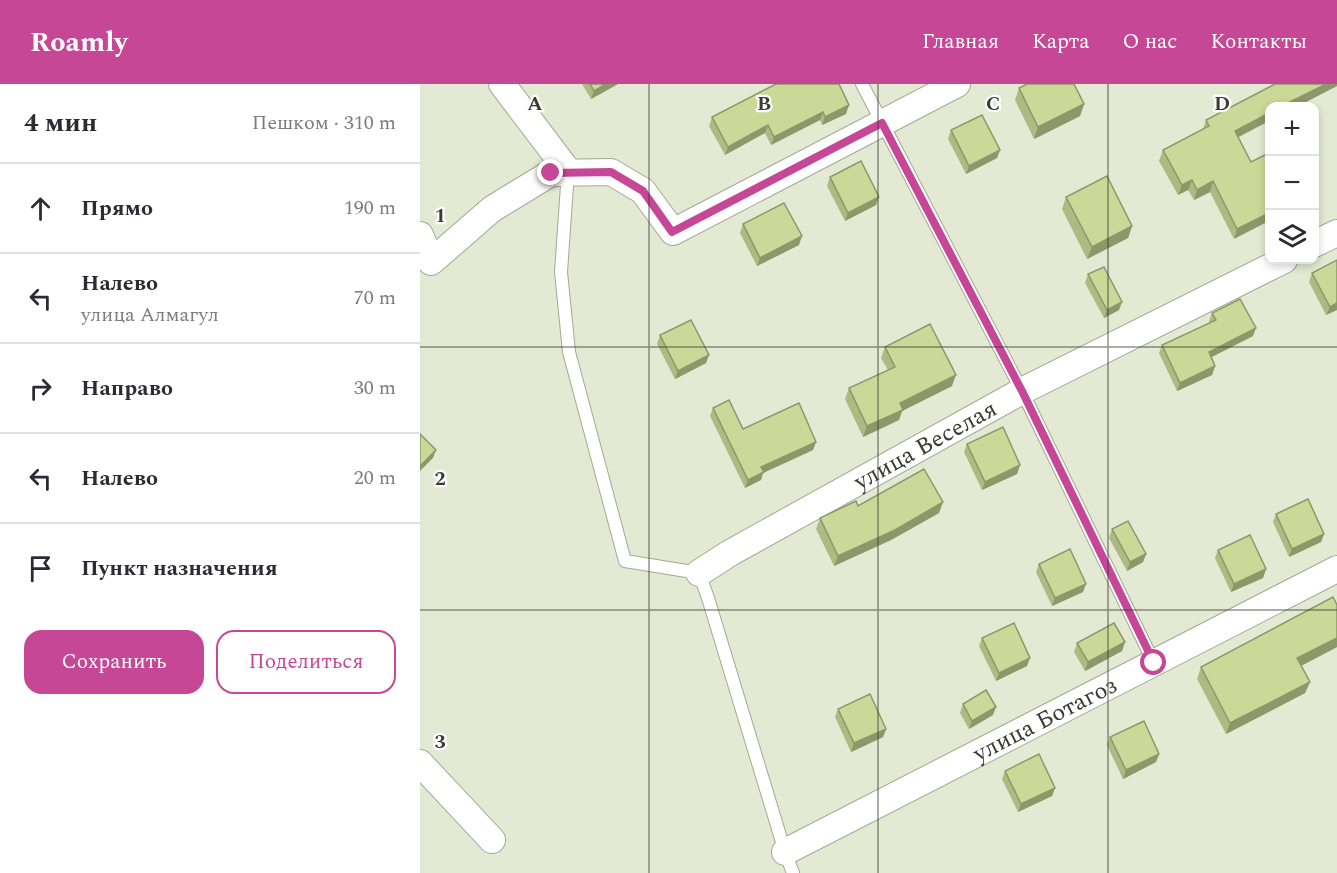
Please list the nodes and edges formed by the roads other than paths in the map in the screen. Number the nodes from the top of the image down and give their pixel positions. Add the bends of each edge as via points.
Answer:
1 (502, 84) edge
2 (862, 84) edge
3 (957, 84) edge
4 (882, 123) junction
5 (568, 171) junction
6 (1337, 233) edge
7 (420, 235) edge
8 (1319, 242) edge
9 (1276, 264) edge
10 (1022, 391) junction
11 (1337, 570) edge
12 (699, 573) junction
13 (1154, 663) junction
14 (420, 763) edge
15 (492, 840) dead end
16 (789, 862) edge

1 - 5 street
2 - 4 lane
3 - 4 street
4 - 5 street via 672,232 643,191 611,172
4 - 10 lane
5 - 7 street via 551,173 492,209 431,262
5 - 12 lane via 561,272 569,352 625,561
6 - 8 street
9 - 10 street, улица Веселая
10 - 12 street, улица Веселая
10 - 13 lane
11 - 13 street, улица Ботагоз
12 - 16 lane
13 - 16 street, улица Ботагоз
14 - 15 street

